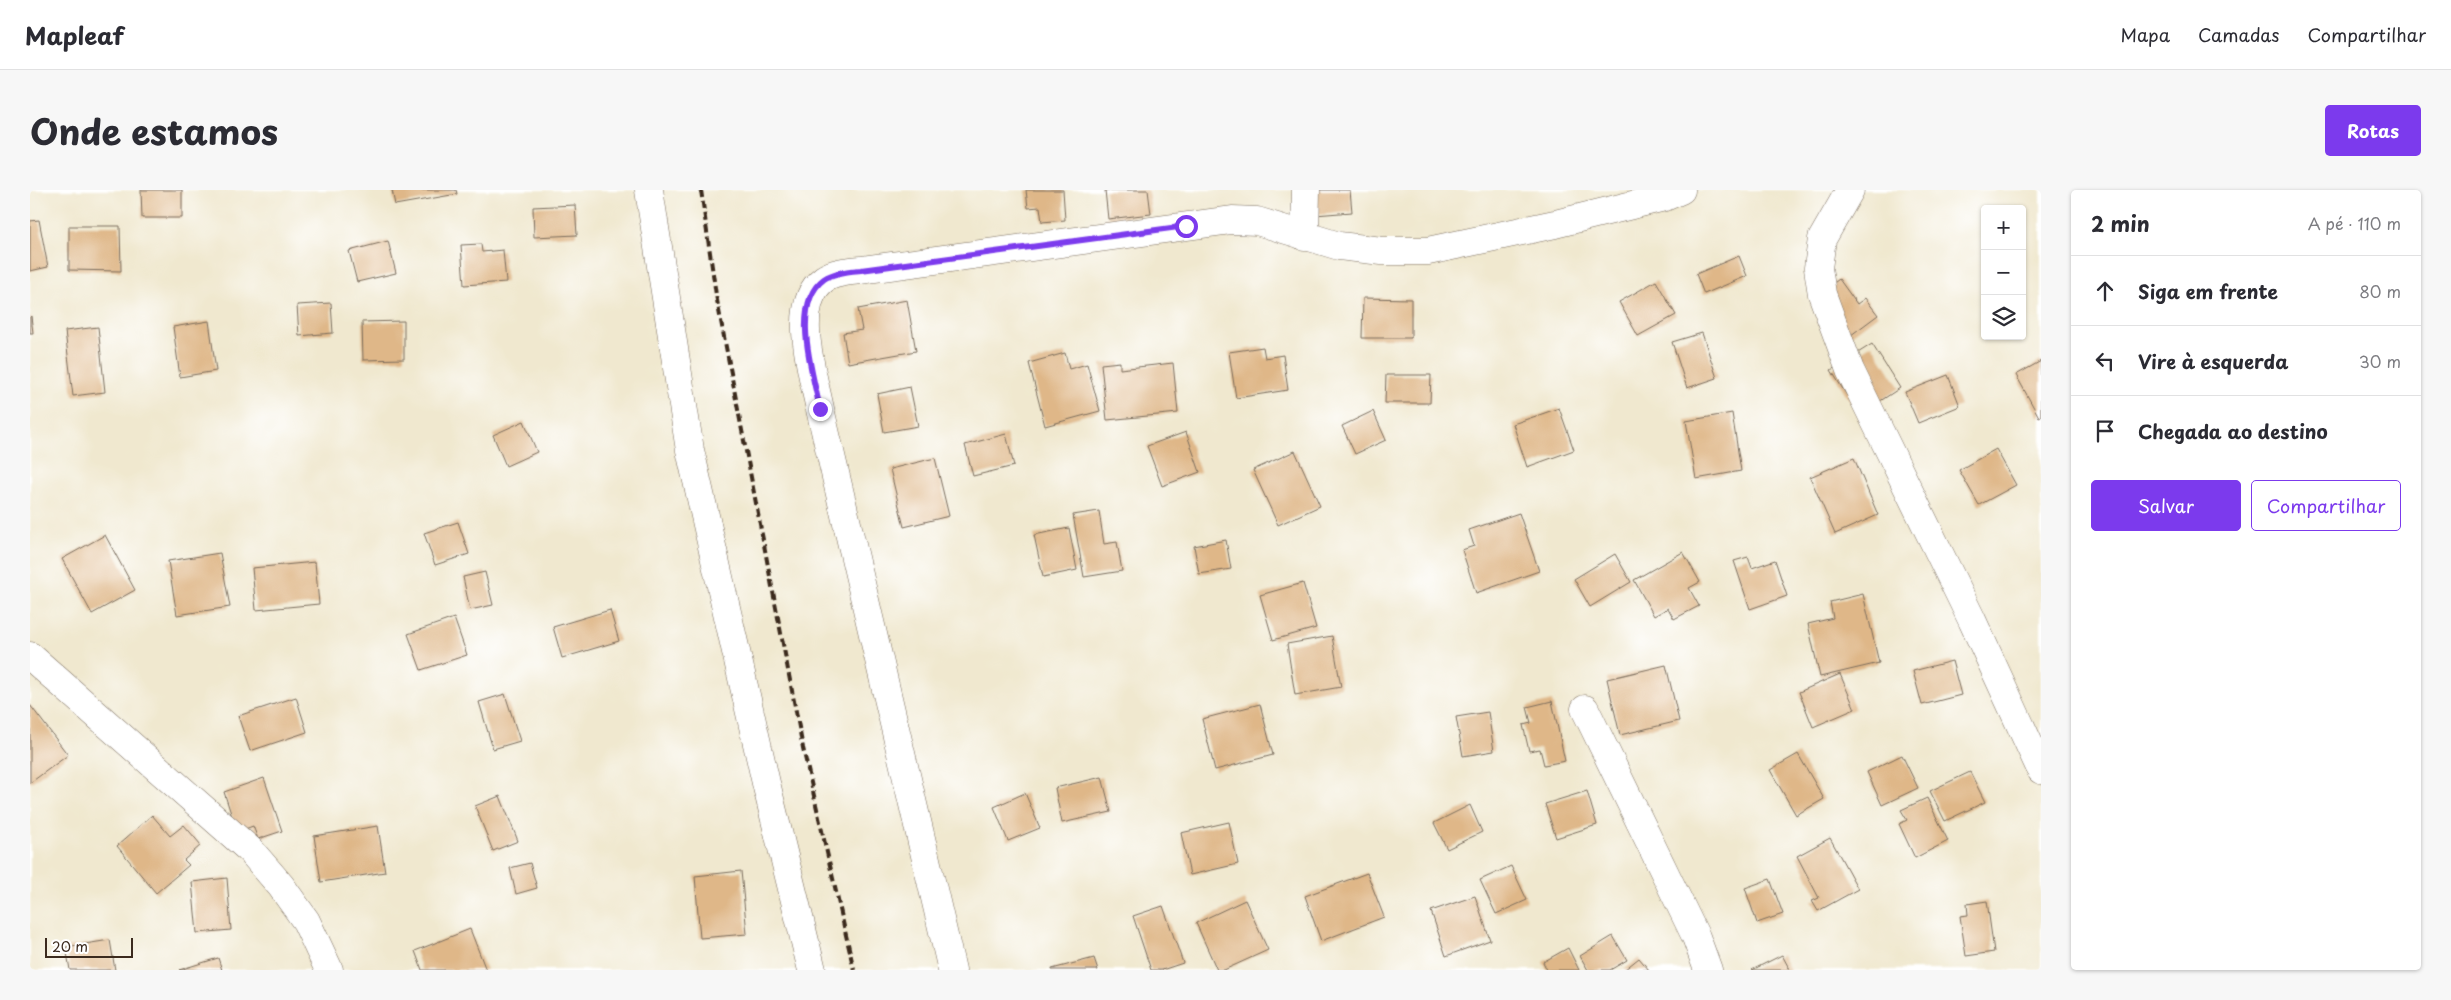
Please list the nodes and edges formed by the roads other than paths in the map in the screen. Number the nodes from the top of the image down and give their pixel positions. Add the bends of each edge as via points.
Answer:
1 (649, 190) edge
2 (1306, 190) edge
3 (1681, 190) edge
4 (1850, 190) edge
5 (1305, 237) junction
6 (30, 656) edge
7 (1585, 709) dead end
8 (2041, 770) edge
9 (330, 970) edge
10 (812, 970) edge
11 (952, 970) edge
12 (1708, 970) edge

1 - 10 street via 690,450
2 - 5 street
3 - 5 street via 1665,197 1564,222 1428,251 1373,250
4 - 8 street via 1822,240 1818,268 1822,294 1850,370
5 - 11 street via 1257,222 1232,220 837,273 817,286 807,306 806,330 820,409
6 - 9 street via 250,850 282,886 306,922
7 - 12 street via 1696,937

